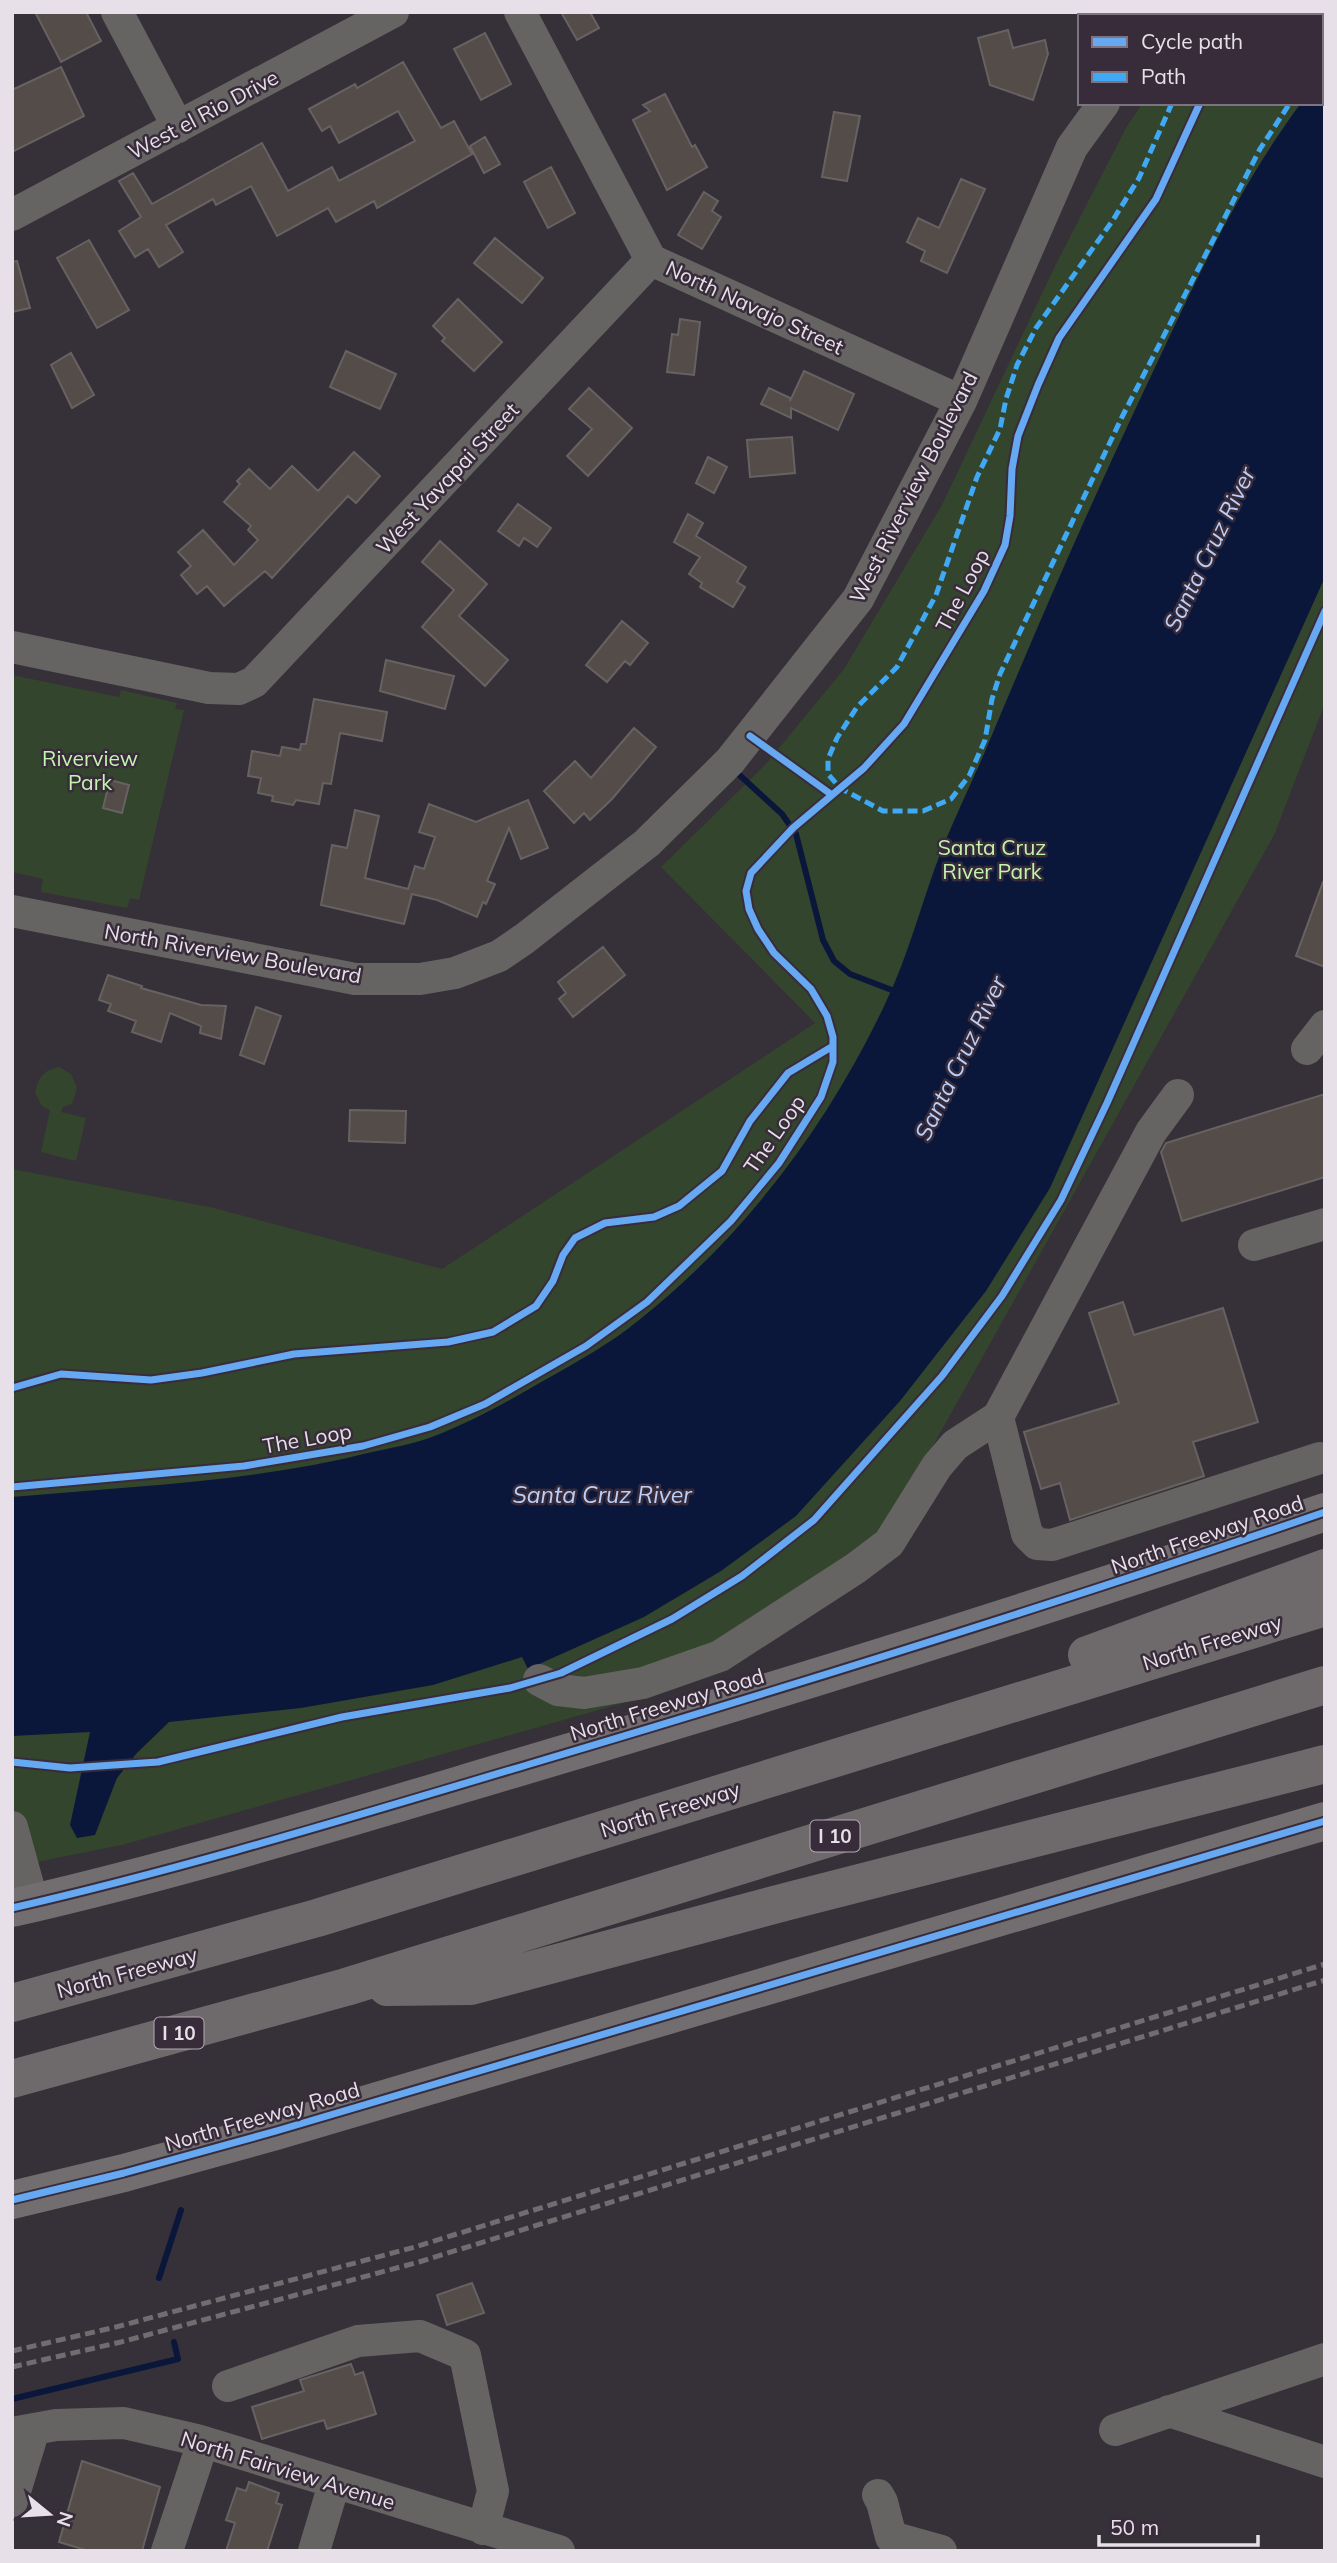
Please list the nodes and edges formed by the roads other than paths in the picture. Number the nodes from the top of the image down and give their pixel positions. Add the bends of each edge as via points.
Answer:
1 (117, 12) edge
2 (393, 12) edge
3 (520, 12) edge
4 (1103, 105) edge
5 (177, 127) junction
6 (12, 215) edge
7 (651, 260) junction
8 (961, 401) junction
9 (12, 647) edge
10 (12, 911) edge
11 (455, 973) joint
12 (1178, 1095) dead end
13 (1325, 1224) edge
14 (1254, 1245) dead end
15 (998, 1418) junction
16 (1320, 1458) dead end
17 (1325, 1512) edge
18 (1325, 1567) edge
19 (1325, 1607) edge
20 (539, 1680) dead end
21 (1325, 1685) edge
22 (1325, 1765) edge
23 (673, 1809) junction
24 (1325, 1821) edge
25 (12, 1828) edge
26 (23, 1906) edge
27 (346, 1987) junction
28 (12, 2003) edge
29 (12, 2079) edge
30 (12, 2200) edge
31 (1325, 2359) edge
32 (228, 2386) dead end
33 (1168, 2411) junction
34 (1115, 2430) dead end
35 (23, 2431) edge
36 (203, 2442) junction
37 (1325, 2462) edge
38 (334, 2484) junction
39 (878, 2496) dead end
40 (12, 2501) edge
41 (492, 2538) edge
42 (167, 2551) edge
43 (314, 2551) edge
44 (559, 2551) edge
45 (941, 2551) edge

1 - 5 street
2 - 5 street, West el Rio Drive
3 - 7 street, North Navajo Street
4 - 8 street, West Riverview Boulevard via 1072,147
5 - 6 street, West el Rio Drive
7 - 8 street, North Navajo Street
7 - 9 street, West Yavapai Street via 254,682 239,689 209,688
8 - 11 street, West Riverview Boulevard via 858,599 730,761 647,844 499,956
10 - 11 street, North Riverview Boulevard via 355,979 420,979
12 - 15 street via 1151,1132
13 - 14 street
15 - 16 street via 1027,1534 1037,1544 1052,1545
15 - 20 street via 955,1446 937,1466 889,1543 720,1656 643,1683 584,1693 558,1690
17 - 26 main road, North Freeway Road via 1156,1570 662,1725 255,1846
18 - 23 highway
19 - 23 highway, North Freeway
21 - 27 highway, I 10
22 - 27 highway via 471,1986
23 - 28 highway, North Freeway via 317,1918
24 - 30 main road, North Freeway Road via 276,2132
25 - 26 street
27 - 29 highway, I 10
31 - 33 street
32 - 41 street via 358,2341 420,2336 465,2355 494,2491
33 - 34 street
33 - 37 street
35 - 36 street, North Fairview Avenue via 124,2423
35 - 40 street
36 - 38 street, North Fairview Avenue
36 - 42 street
38 - 41 street, North Fairview Avenue
38 - 43 street
39 - 45 street via 891,2537
41 - 44 street, North Fairview Avenue

